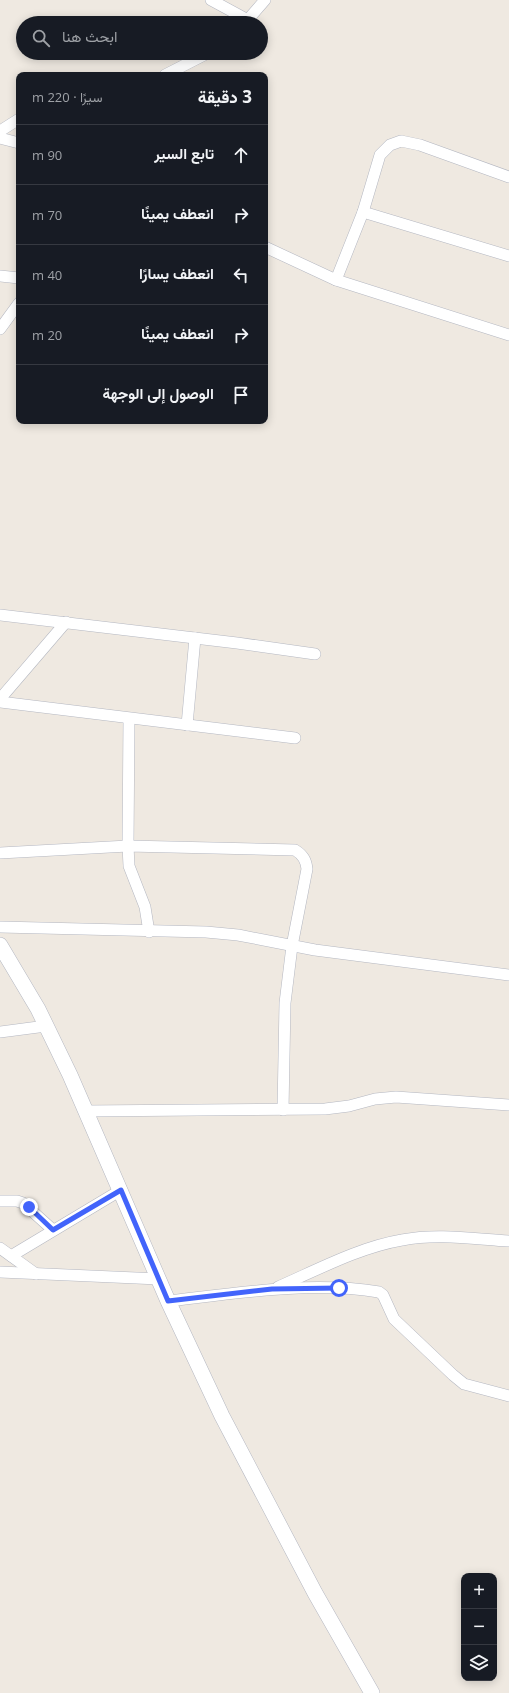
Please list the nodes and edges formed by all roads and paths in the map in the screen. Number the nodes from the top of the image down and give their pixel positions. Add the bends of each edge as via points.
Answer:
1 (211, 0) edge
2 (265, 0) edge
3 (238, 16) edge
4 (251, 16) edge
5 (194, 60) edge
6 (171, 72) edge
7 (16, 121) edge
8 (0, 131) edge
9 (0, 138) edge
10 (16, 142) edge
11 (509, 177) edge
12 (363, 212) junction
13 (268, 247) edge
14 (509, 256) edge
15 (0, 276) edge
16 (16, 278) edge
17 (336, 280) junction
18 (16, 308) edge
19 (0, 329) edge
20 (509, 335) edge
21 (0, 615) edge
22 (66, 622) junction
23 (196, 638) junction
24 (315, 654) dead end
25 (0, 699) edge
26 (0, 702) edge
27 (129, 719) junction
28 (187, 725) junction
29 (295, 738) dead end
30 (128, 846) junction
31 (0, 853) edge
32 (0, 927) edge
33 (149, 932) junction
34 (292, 946) junction
35 (2, 952) edge
36 (509, 975) edge
37 (46, 1026) junction
38 (0, 1032) edge
39 (509, 1105) edge
40 (283, 1110) junction
41 (86, 1111) junction
42 (121, 1190) junction
43 (0, 1201) edge
44 (53, 1230) junction
45 (509, 1241) edge
46 (0, 1248) edge
47 (11, 1256) junction
48 (0, 1272) edge
49 (36, 1274) junction
50 (159, 1279) junction
51 (272, 1289) junction
52 (168, 1301) junction
53 (509, 1396) edge
54 (372, 1693) edge

1 - 3 street
2 - 4 street
5 - 6 street
7 - 8 street
9 - 10 street
11 - 12 street via 420,145 401,141 390,145 380,155
12 - 14 street
12 - 17 street
13 - 17 street
15 - 16 street
17 - 20 street
18 - 19 street
21 - 22 street
22 - 23 street
22 - 25 street
23 - 24 street
23 - 28 street
26 - 27 street
27 - 28 street
27 - 30 street
28 - 29 street
30 - 31 street
30 - 33 street via 130,866 145,907
30 - 34 street via 295,850 306,862 307,869
32 - 33 street
33 - 34 street via 238,935
34 - 36 street
34 - 40 street via 285,1003
35 - 37 street
37 - 38 street
37 - 41 street
39 - 40 street via 396,1097 325,1110
40 - 41 street
41 - 42 street
42 - 44 street
42 - 50 street
43 - 44 street via 23,1203
44 - 47 street
45 - 51 street via 429,1237 402,1240 378,1245
46 - 47 street
47 - 49 street
48 - 49 street
49 - 50 street
50 - 52 street
51 - 52 street
51 - 53 street via 339,1288 379,1292 383,1295 394,1319 464,1384
52 - 54 street via 222,1416 315,1593

